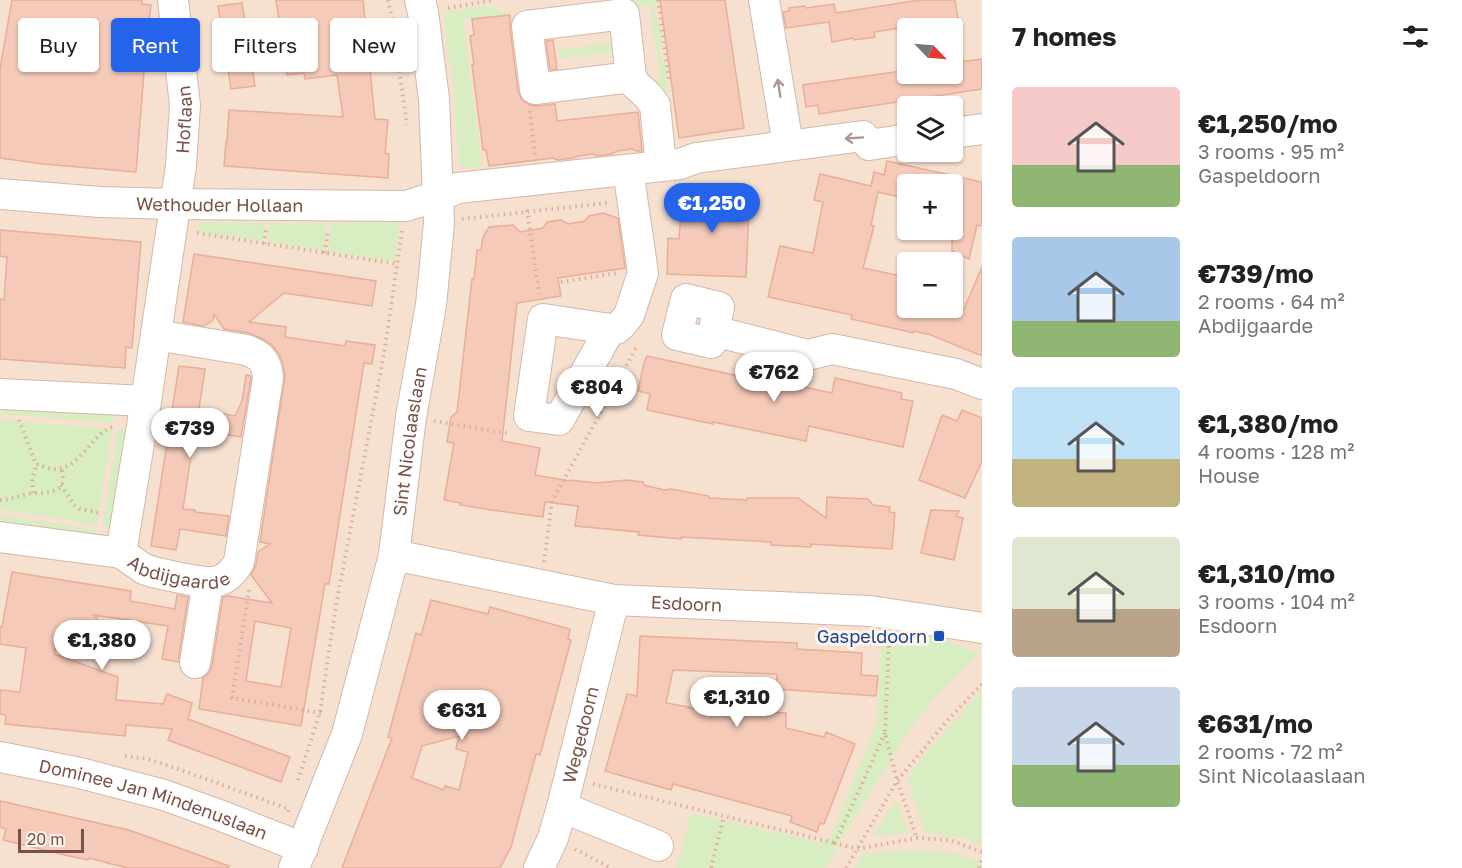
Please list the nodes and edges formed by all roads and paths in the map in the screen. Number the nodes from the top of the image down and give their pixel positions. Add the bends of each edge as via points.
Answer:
1 (173, 0) edge
2 (388, 0) edge
3 (494, 0) edge
4 (764, 0) edge
5 (421, 6) edge
6 (631, 77) junction
7 (535, 89) junction
8 (982, 129) edge
9 (963, 132) edge
10 (408, 135) dead end
11 (897, 141) edge
12 (788, 146) junction
13 (673, 164) junction
14 (628, 170) junction
15 (530, 180) junction
16 (0, 194) edge
17 (438, 196) junction
18 (633, 201) junction
19 (175, 204) junction
20 (406, 206) junction
21 (528, 212) junction
22 (398, 264) junction
23 (543, 319) junction
24 (610, 329) junction
25 (714, 332) dead end
26 (156, 335) junction
27 (982, 384) edge
28 (0, 394) edge
29 (146, 401) junction
30 (529, 416) junction
31 (411, 417) junction
32 (19, 419) dead end
33 (113, 437) dead end
34 (36, 464) junction
35 (62, 468) junction
36 (61, 485) junction
37 (33, 493) junction
38 (0, 500) edge
39 (104, 503) dead end
40 (102, 514) junction
41 (101, 521) dead end
42 (0, 537) edge
43 (121, 553) junction
44 (394, 555) junction
45 (221, 576) junction
46 (614, 600) junction
47 (890, 614) junction
48 (982, 628) edge
49 (195, 663) dead end
50 (982, 684) edge
51 (320, 712) junction
52 (351, 722) junction
53 (885, 733) junction
54 (0, 757) edge
55 (569, 778) junction
56 (897, 781) junction
57 (296, 789) dead end
58 (292, 799) dead end
59 (562, 807) junction
60 (289, 809) dead end
61 (724, 816) junction
62 (553, 837) junction
63 (917, 838) junction
64 (835, 843) junction
65 (658, 846) dead end
66 (857, 849) junction
67 (982, 852) edge
68 (298, 858) edge
69 (982, 860) edge
70 (539, 868) edge
71 (611, 868) edge
72 (711, 868) edge
73 (846, 868) edge
74 (979, 868) edge

1 - 19 street, Hoflaan via 185,105
2 - 10 path
3 - 5 path
12 -> 4 street
5 - 17 street, Sint Nicolaaslaan via 434,99
6 - 7 street
6 - 7 street via 624,14 527,26
6 - 13 street via 654,105
7 - 15 path via 529,97
8 - 9 street
11 -> 12 street, Wethouder Hollaan via 869,145 863,136
12 - 13 street, Wethouder Hollaan
13 - 14 street, Wethouder Hollaan
14 - 15 street, Wethouder Hollaan
14 - 18 street
15 - 17 street, Wethouder Hollaan via 458,188
15 - 21 path
16 - 19 street, Wethouder Hollaan
17 - 20 street, Wethouder Hollaan
17 - 21 path via 460,219
17 - 31 street, Sint Nicolaaslaan via 431,305
18 - 21 path
18 - 24 street via 643,273 629,315 616,329
19 - 20 street, Wethouder Hollaan
19 - 22 path via 196,233
19 - 26 street, Abdijgaarde
20 - 22 path
21 - 23 path
22 - 51 path
23 - 24 street
23 - 30 street
24 - 30 street via 559,420
25 - 27 street via 808,355 832,349 956,374
26 - 29 street, Abdijgaarde
26 - 45 street, Abdijgaarde via 256,353 267,369 239,562
28 - 29 street
29 - 43 street, Abdijgaarde
30 - 31 path via 514,434
31 - 44 street, Sint Nicolaaslaan
32 - 34 path
33 - 35 path via 115,426
34 - 35 path
34 - 37 path
35 - 36 path
36 - 37 path via 48,493
36 - 40 path via 74,505
37 - 38 path
39 - 40 path
40 - 41 path
42 - 43 street, Abdijgaarde
43 - 45 street, Abdijgaarde via 153,572
44 - 46 street, Esdoorn
44 - 52 street, Sint Nicolaaslaan
45 - 49 street
45 - 51 path via 250,588 232,698
46 - 47 street, Esdoorn
46 - 55 street, Wegedoorn
47 - 48 street, Esdoorn
47 - 53 path
50 - 56 path
51 - 52 path
51 - 57 path
52 - 68 street, Sint Nicolaaslaan
53 - 56 path
53 - 64 path
54 - 68 street, Dominee Jan Mindenuslaan via 164,795 222,816
55 - 59 street, Wegedoorn
55 - 61 path
56 - 63 path
56 - 66 path
58 - 60 path
59 - 62 street, Wegedoorn
59 - 65 street
61 - 64 path
61 - 72 path
62 - 70 street, Wegedoorn
62 - 71 path
63 - 66 path
63 - 67 path via 950,840
64 - 66 path
66 - 73 path
69 - 74 path

